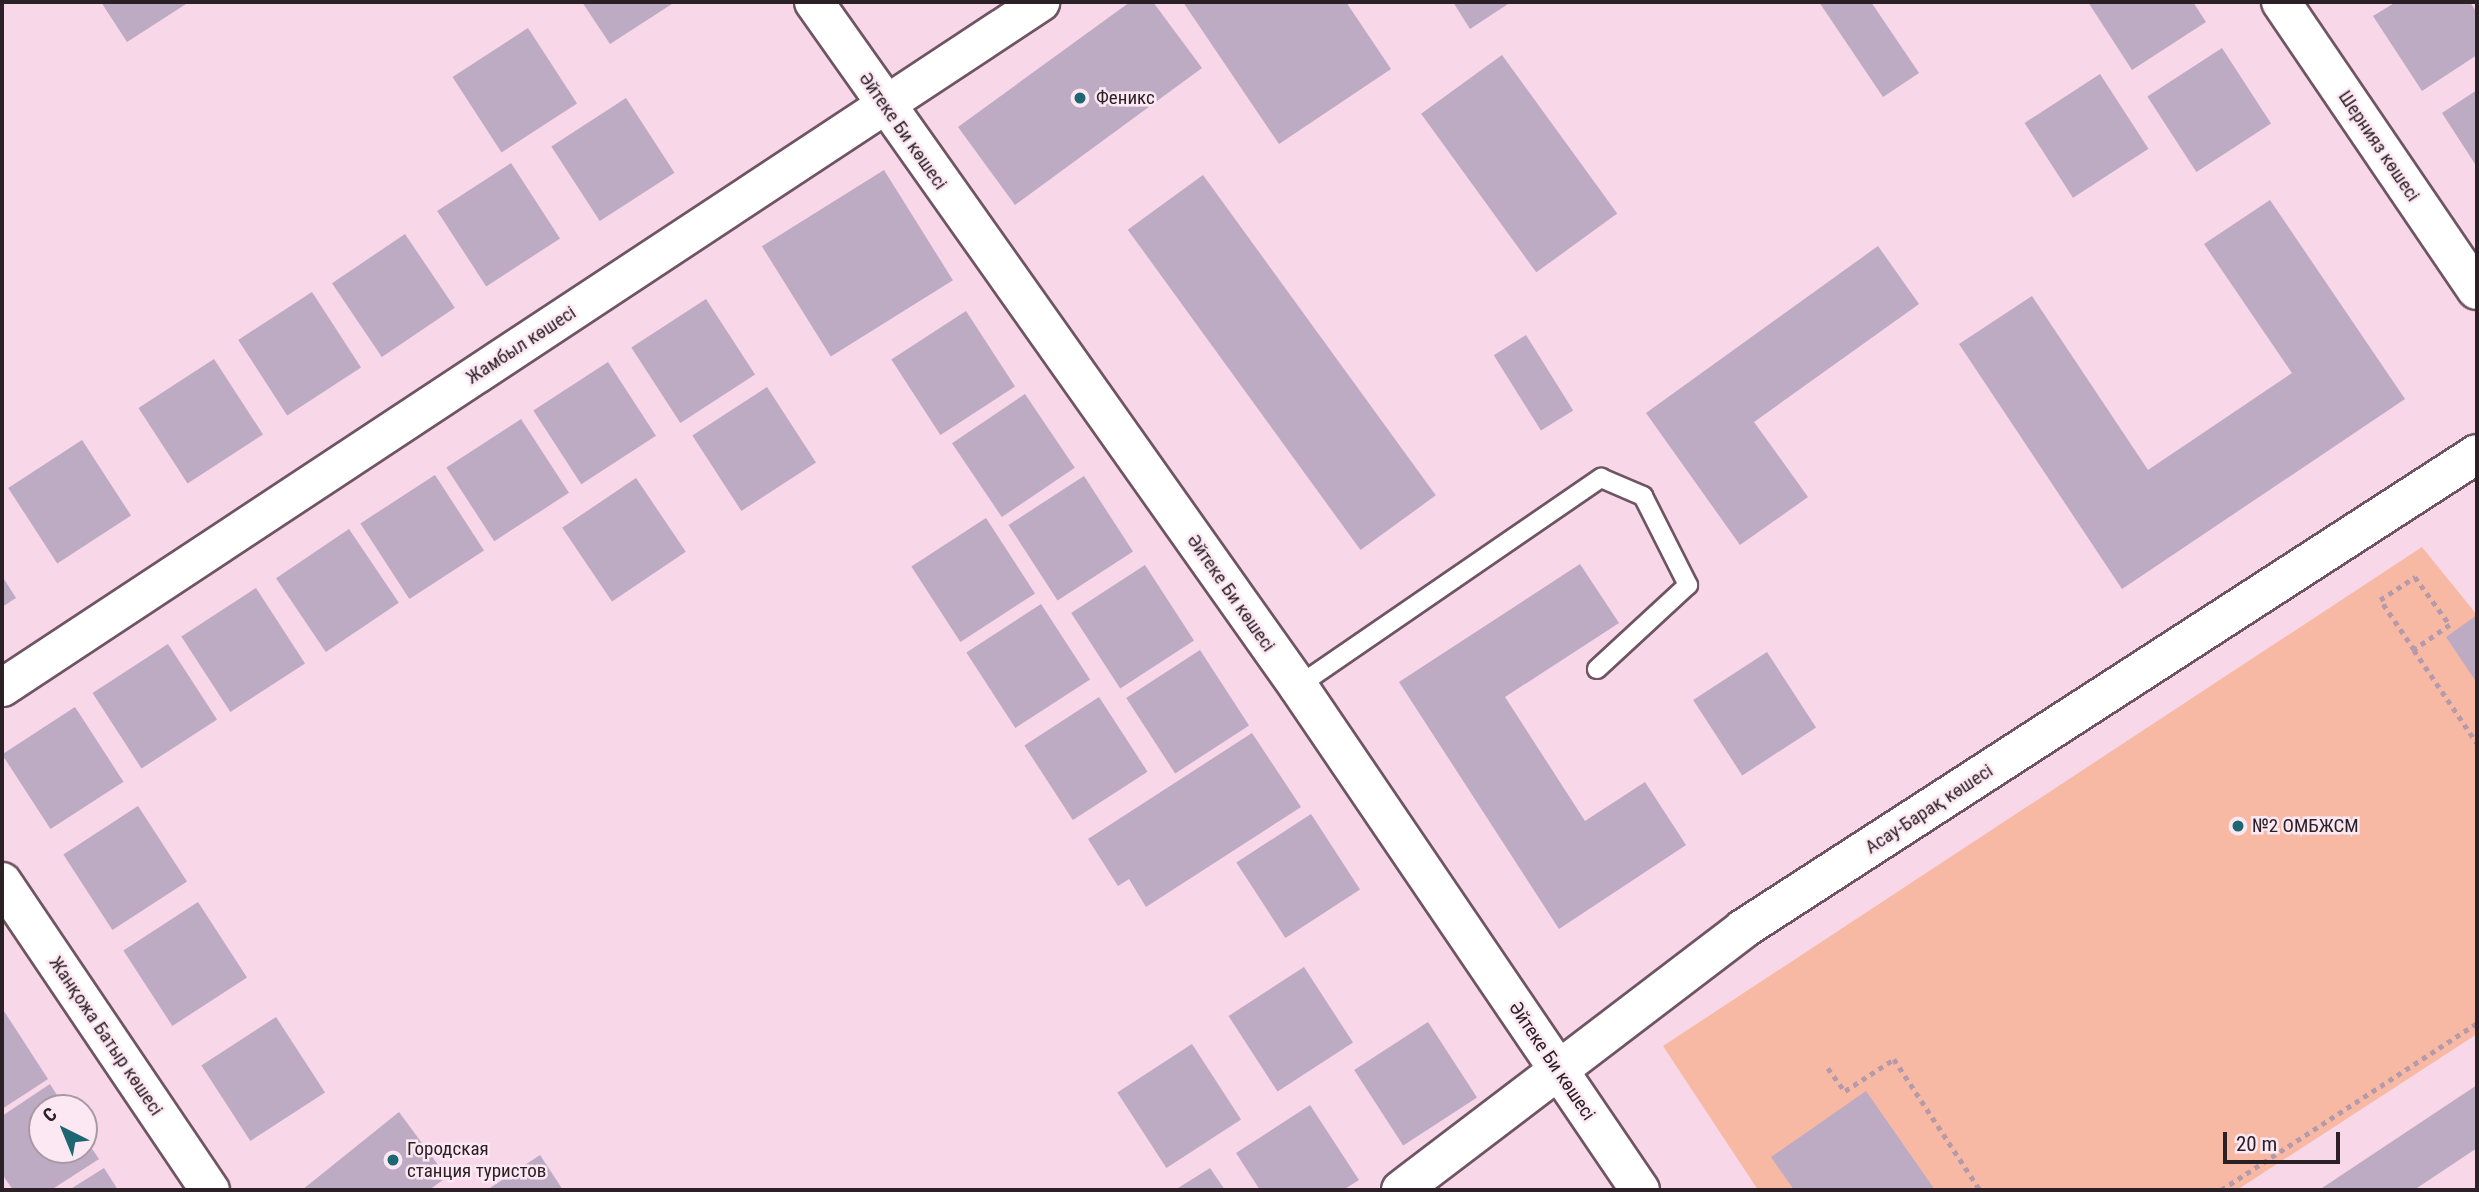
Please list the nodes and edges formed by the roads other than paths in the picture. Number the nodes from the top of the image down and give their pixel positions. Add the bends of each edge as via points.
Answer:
1 (814, 2) edge
2 (1040, 2) edge
3 (2281, 2) edge
4 (885, 105) junction
5 (2477, 290) edge
6 (2477, 454) edge
7 (1597, 669) dead end
8 (1298, 686) junction
9 (2, 687) edge
10 (2, 882) edge
11 (1559, 1071) junction
12 (1407, 1188) edge
13 (210, 1190) edge
14 (1640, 1190) edge

1 - 4 street, Әйтеке Би көшесі
2 - 4 street, Жамбыл көшесі
3 - 5 street, Шернияз көшесі
4 - 8 street, Әйтеке Би көшесі
4 - 9 street, Жамбыл көшесі
6 - 11 street, Асау-Барақ көшесі via 1743,929
7 - 8 lane via 1688,584 1643,496 1601,478
8 - 11 street, Әйтеке Би көшесі
10 - 13 street, Жанқожа Батыр көшесі
11 - 12 street, Асау-Барақ көшесі
11 - 14 street, Әйтеке Би көшесі

